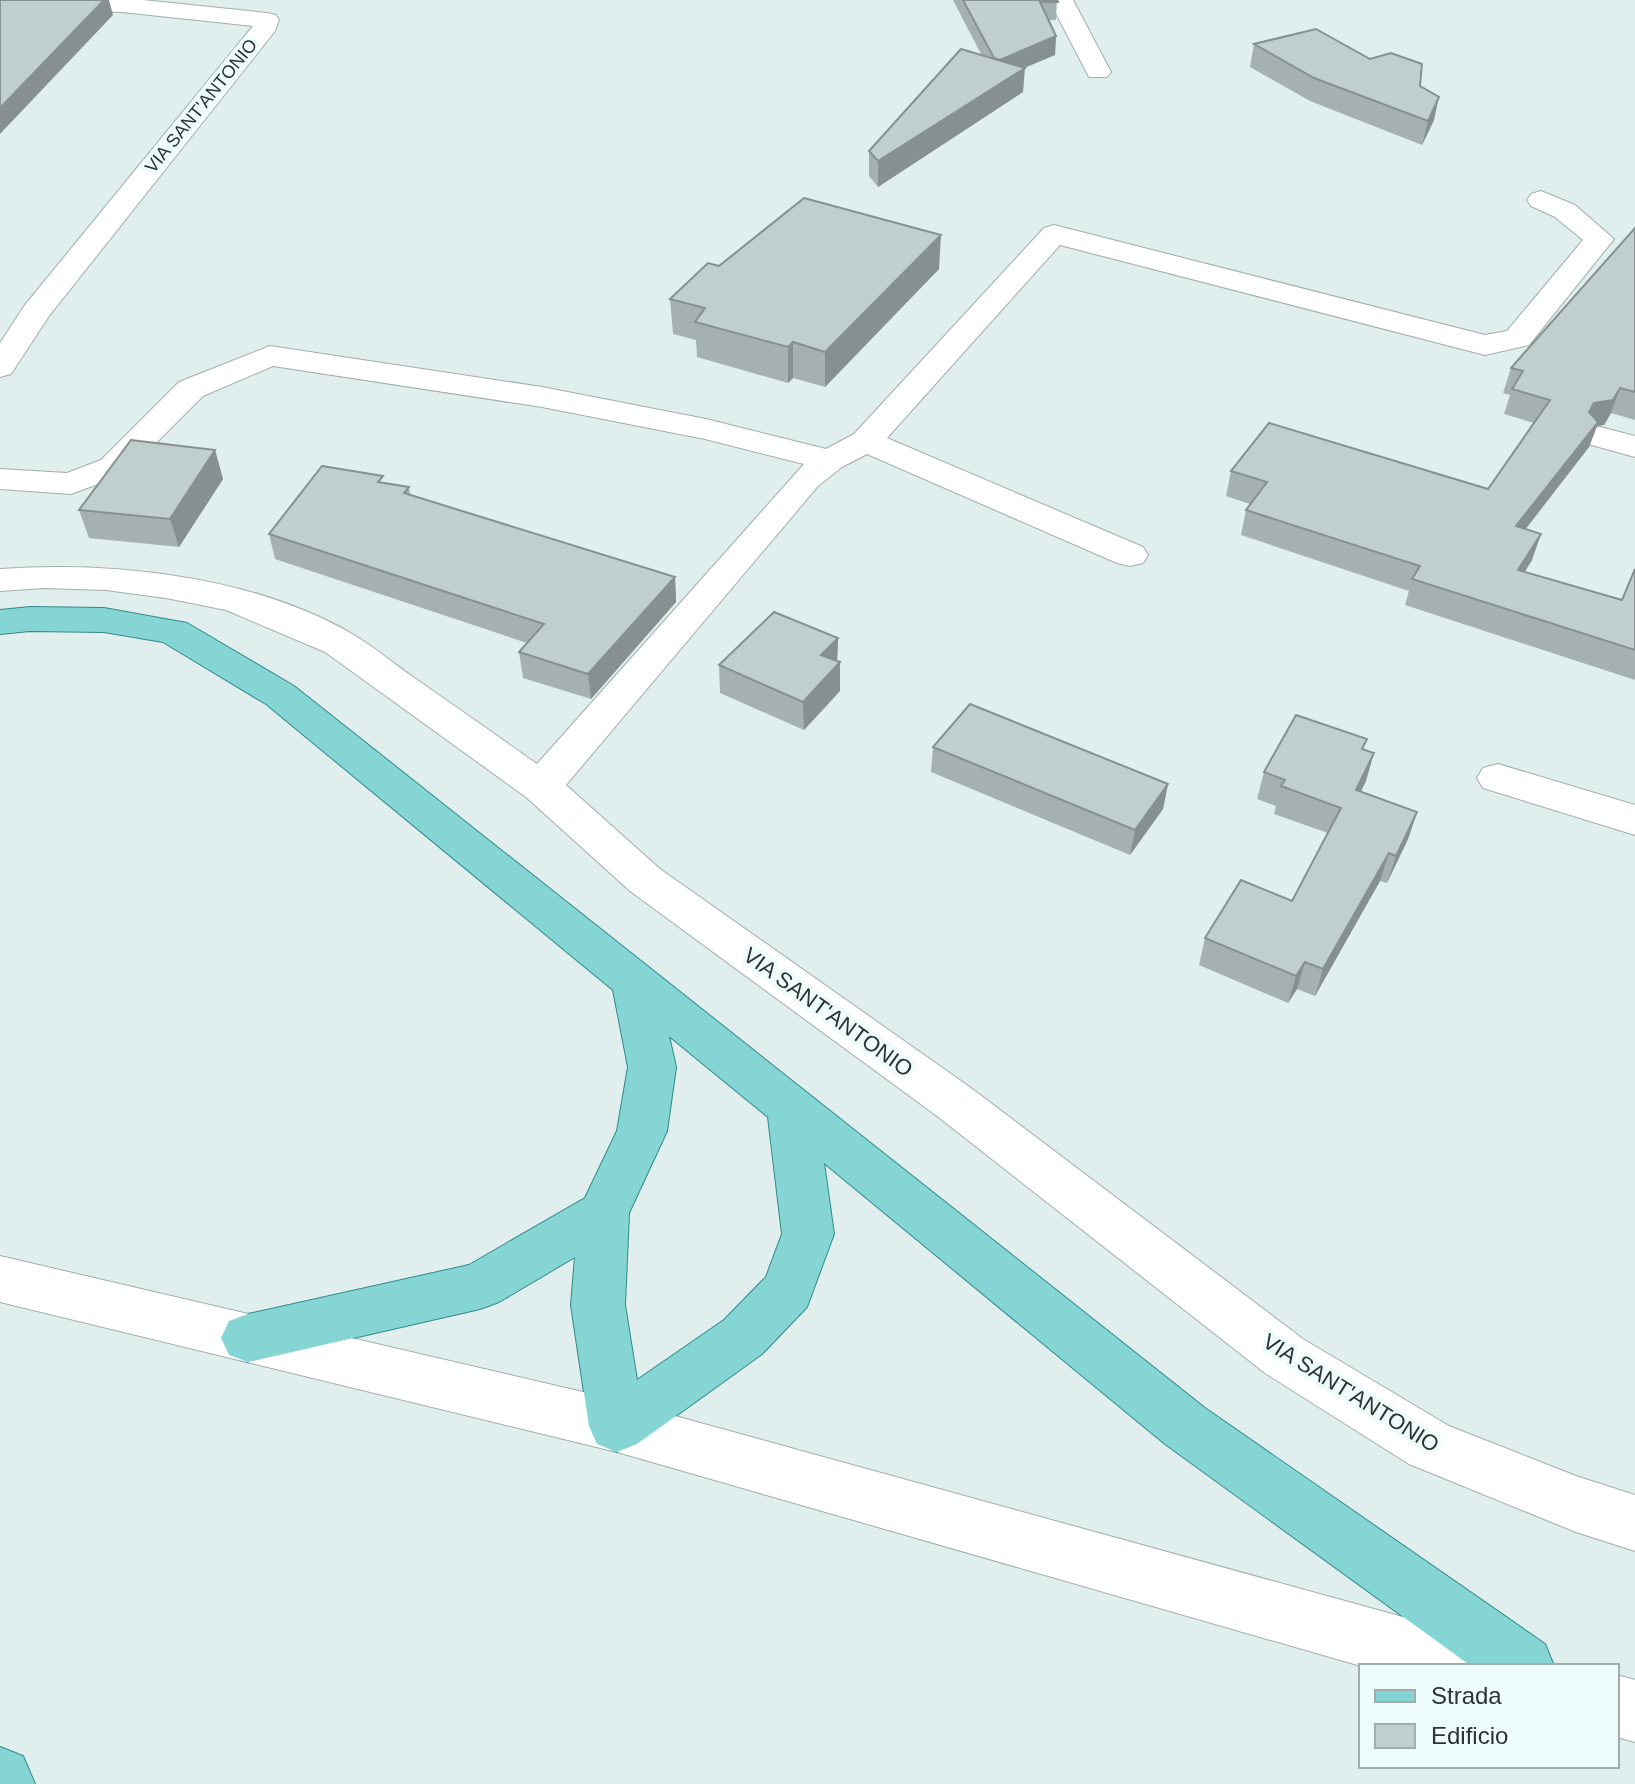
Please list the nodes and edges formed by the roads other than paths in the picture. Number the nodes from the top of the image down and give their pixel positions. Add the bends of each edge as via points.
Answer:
1 (1061, 0) edge
2 (0, 1) edge
3 (1098, 72) dead end
4 (1541, 200) dead end
5 (0, 367) edge
6 (1600, 437) edge
7 (866, 441) junction
8 (1635, 447) edge
9 (830, 460) junction
10 (0, 479) edge
11 (1130, 555) dead end
12 (0, 580) edge
13 (0, 622) edge
14 (1498, 778) dead end
15 (541, 787) junction
16 (1635, 820) edge
17 (634, 980) junction
18 (791, 1106) junction
19 (603, 1213) junction
20 (0, 1279) edge
21 (248, 1338) junction
22 (617, 1426) junction
23 (1635, 1523) edge
24 (1461, 1664) edge
25 (1520, 1664) edge

1 - 3 street
2 - 5 street, VIA SANT'ANTONIO via 122,5 267,20 36,312
4 - 7 street via 1565,211 1599,239 1518,338 1485,345 1054,234
6 - 8 street
7 - 9 street
7 - 11 street
9 - 10 street via 542,397 270,356 191,389 113,467 71,484
9 - 15 street via 806,479
12 - 15 street, VIA SANT'ANTONIO via 106,579 234,600 282,617 339,643
13 - 17 main road via 104,620 174,632 280,695
14 - 16 street
15 - 23 street, VIA SANT'ANTONIO via 645,880 954,1102 1284,1356 1429,1445
17 - 18 main road
17 - 19 main road via 652,1067 642,1131
18 - 22 main road via 808,1234 788,1291 743,1337
18 - 25 main road via 1185,1426
19 - 21 main road via 480,1286
19 - 22 main road via 598,1305
20 - 21 street
21 - 22 street
22 - 24 street

